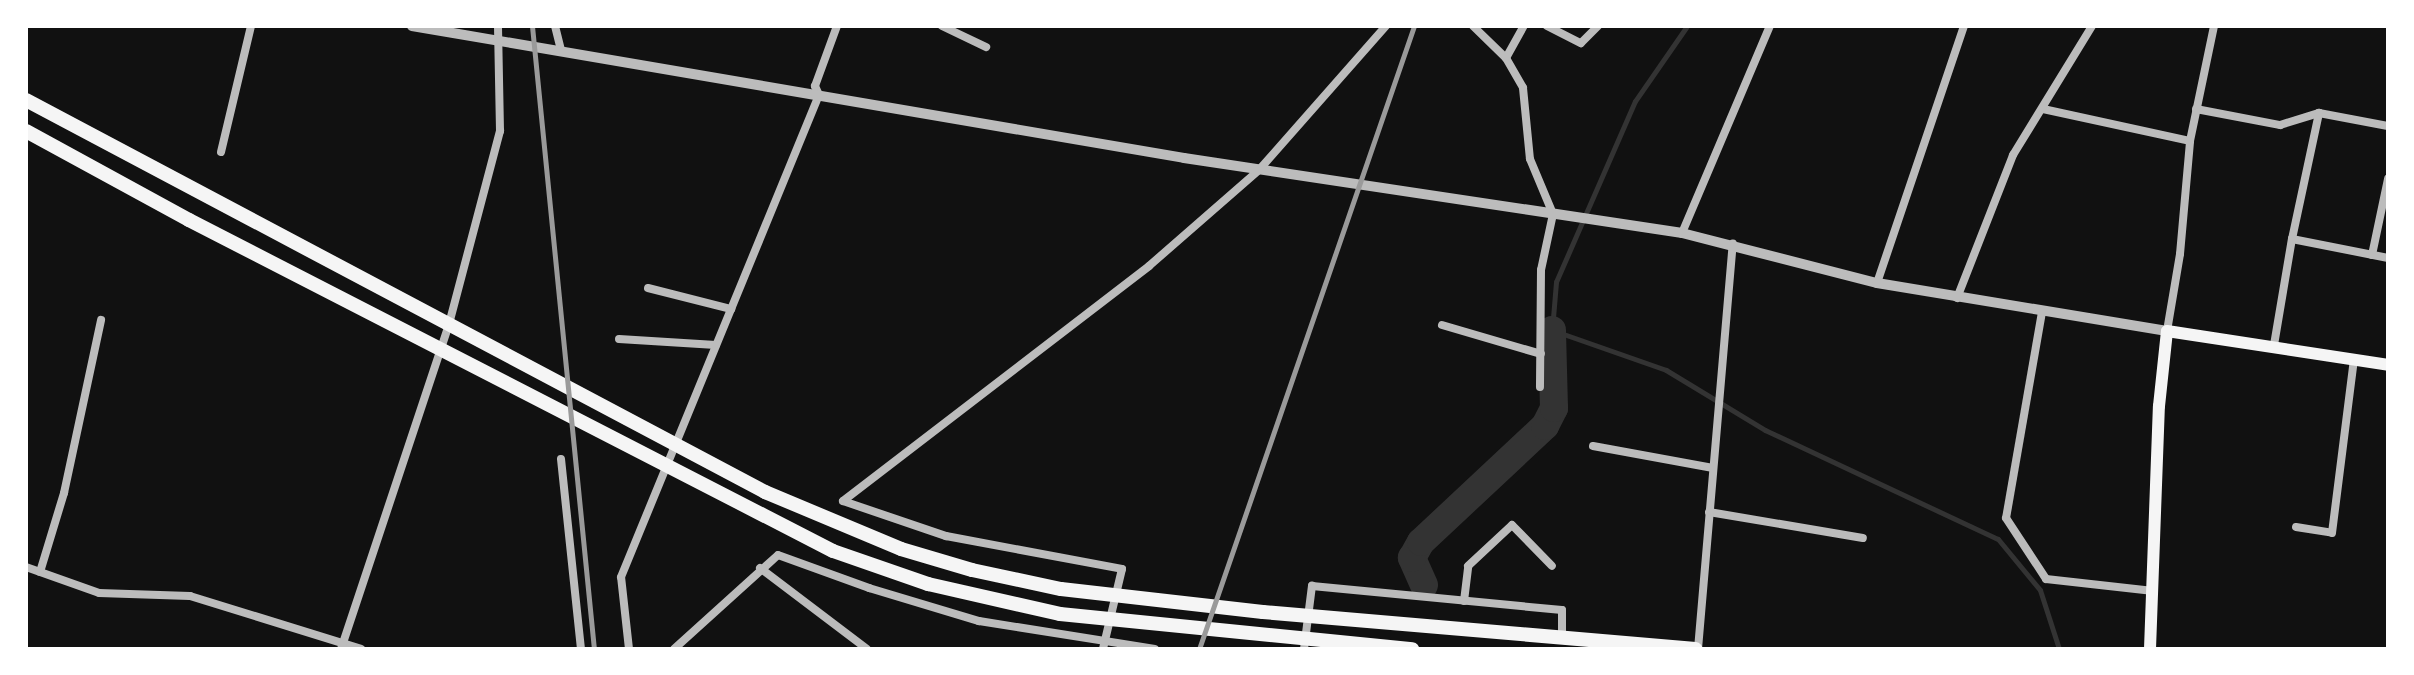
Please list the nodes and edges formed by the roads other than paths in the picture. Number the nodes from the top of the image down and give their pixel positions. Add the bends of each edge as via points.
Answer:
1 (251, 26) edge
2 (412, 26) edge
3 (498, 26) edge
4 (555, 26) edge
5 (837, 26) edge
6 (942, 26) edge
7 (1386, 26) edge
8 (1473, 26) edge
9 (1524, 26) edge
10 (1547, 26) edge
11 (1598, 26) edge
12 (1770, 26) edge
13 (1964, 26) edge
14 (2092, 26) edge
15 (2214, 26) edge
16 (500, 40) junction
17 (986, 47) dead end
18 (561, 50) junction
19 (1506, 58) junction
20 (819, 95) junction
21 (26, 100) edge
22 (2043, 109) junction
23 (2196, 109) junction
24 (2319, 113) junction
25 (2388, 126) edge
26 (26, 131) edge
27 (2190, 141) junction
28 (221, 152) dead end
29 (1259, 170) junction
30 (2388, 179) edge
31 (1553, 214) junction
32 (1682, 233) junction
33 (2292, 239) junction
34 (1733, 244) junction
35 (2372, 255) junction
36 (2388, 258) edge
37 (1877, 283) junction
38 (648, 288) dead end
39 (1957, 298) junction
40 (731, 309) junction
41 (2042, 312) junction
42 (101, 320) dead end
43 (449, 324) junction
44 (1442, 325) dead end
45 (2167, 331) junction
46 (619, 339) dead end
47 (716, 345) junction
48 (2274, 345) junction
49 (440, 349) junction
50 (1541, 354) junction
51 (2354, 359) junction
52 (2388, 365) edge
53 (1540, 387) dead end
54 (677, 444) junction
55 (1593, 446) dead end
56 (561, 459) dead end
57 (1713, 468) junction
58 (667, 469) junction
59 (1709, 512) junction
60 (2296, 527) dead end
61 (1863, 538) dead end
62 (1552, 566) dead end
63 (26, 567) edge
64 (760, 568) junction
65 (40, 572) junction
66 (2153, 591) junction
67 (1464, 601) junction
68 (1562, 638) junction
69 (343, 646) edge
70 (1105, 646) edge
71 (361, 649) edge
72 (581, 649) edge
73 (629, 649) edge
74 (674, 649) edge
75 (867, 649) edge
76 (1155, 649) edge
77 (1304, 649) edge
78 (1412, 649) edge
79 (1696, 649) edge
80 (2150, 649) edge

1 - 28 street
2 - 16 street
3 - 16 street
4 - 18 street
5 - 20 street via 815,86
6 - 17 street
7 - 29 street
8 - 19 street
9 - 19 street
10 - 11 street via 1581,43
12 - 32 street
13 - 37 street
14 - 22 street
15 - 23 street
16 - 18 street
16 - 43 street via 500,131
18 - 20 street
19 - 31 street via 1523,88 1530,159
20 - 29 street
20 - 40 street
21 - 43 highway
22 - 27 street
22 - 39 street via 2013,155
23 - 24 street via 2280,125
23 - 27 street
24 - 25 street
24 - 33 street
26 - 49 highway
27 - 45 street
29 - 31 street
29 - 70 street via 1149,266 843,501 946,536 1122,569
30 - 35 street
31 - 32 street
31 - 50 street via 1541,270
32 - 34 street
33 - 35 street
33 - 48 street
34 - 37 street
34 - 57 street
35 - 36 street
37 - 39 street
38 - 40 street
39 - 41 street
40 - 47 street
41 - 45 street
41 - 66 street via 2006,518 2046,579
42 - 65 street via 64,493
43 - 49 street
43 - 54 highway
44 - 50 street
45 - 48 main road
45 - 66 main road
46 - 47 street
47 - 54 street
48 - 51 main road
49 - 58 highway
49 - 69 street
50 - 53 street
51 - 52 main road
51 - 60 street via 2332,533
54 - 58 street
54 - 68 highway via 831,521 972,570 1061,589
55 - 57 street
56 - 72 street
57 - 59 street
58 - 73 street via 621,577
58 - 78 highway via 833,551 928,584 1060,614
59 - 61 street
59 - 79 street
62 - 67 street via 1512,525 1468,566
63 - 65 street
64 - 70 street via 778,555 953,614
64 - 74 street
64 - 75 street
65 - 69 street via 99,593 190,596
66 - 80 main road
67 - 68 street via 1562,610
67 - 77 street via 1312,586
68 - 79 highway
69 - 71 street
70 - 76 street

